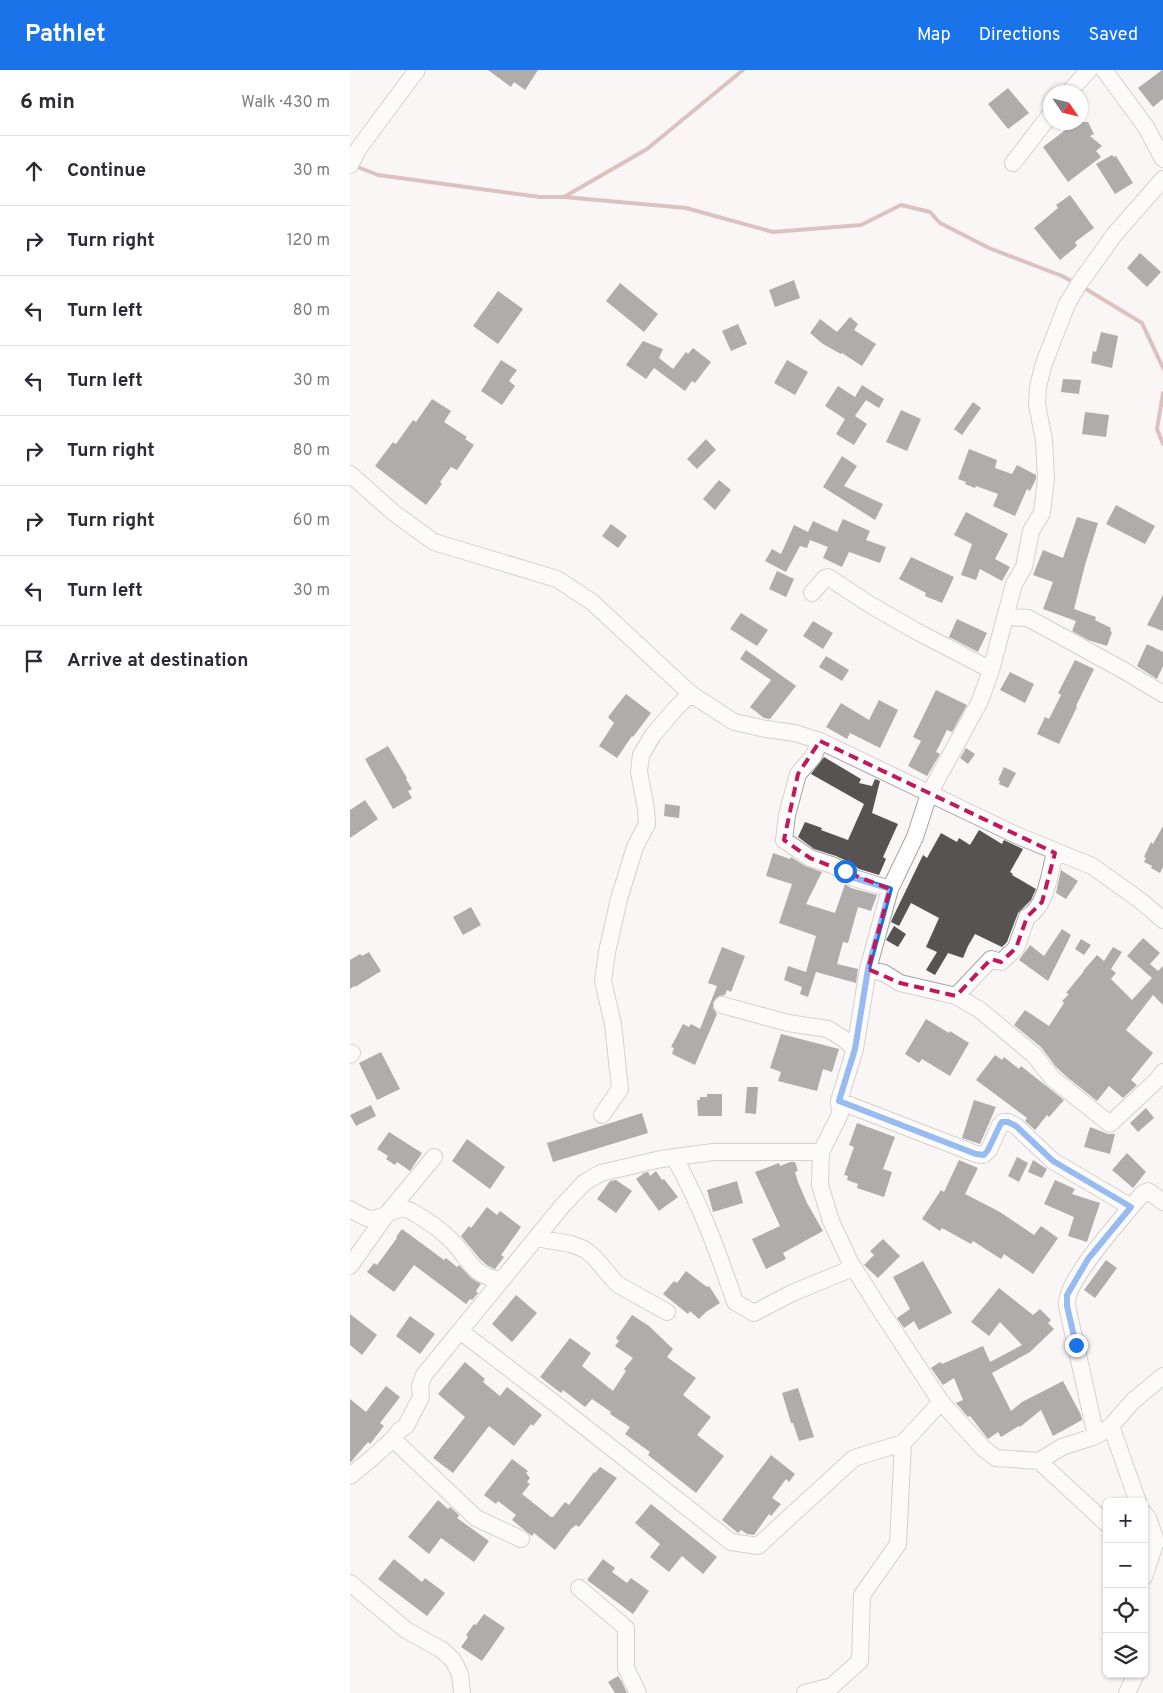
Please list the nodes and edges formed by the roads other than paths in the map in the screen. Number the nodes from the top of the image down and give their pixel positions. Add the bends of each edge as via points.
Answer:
1 (417, 70) edge
2 (1089, 70) edge
3 (1104, 70) edge
4 (1076, 85) edge
5 (1043, 124) edge
6 (1163, 159) edge
7 (1013, 163) dead end
8 (350, 165) edge
9 (1159, 188) edge
10 (350, 474) edge
11 (812, 593) dead end
12 (1006, 617) junction
13 (991, 670) junction
14 (691, 694) junction
15 (1163, 694) edge
16 (820, 741) junction
17 (929, 794) junction
18 (1055, 853) junction
19 (890, 889) junction
20 (1163, 920) edge
21 (868, 969) junction
22 (956, 996) junction
23 (722, 1005) dead end
24 (855, 1049) junction
25 (1163, 1072) edge
26 (839, 1101) junction
27 (602, 1115) dead end
28 (821, 1152) junction
29 (434, 1156) dead end
30 (674, 1158) junction
31 (1163, 1202) edge
32 (1131, 1207) junction
33 (350, 1209) edge
34 (386, 1215) junction
35 (536, 1238) junction
36 (350, 1266) edge
37 (854, 1268) junction
38 (501, 1280) junction
39 (667, 1312) dead end
40 (460, 1331) junction
41 (1163, 1376) edge
42 (941, 1402) junction
43 (1112, 1426) junction
44 (1096, 1436) junction
45 (394, 1439) junction
46 (903, 1443) junction
47 (1040, 1461) junction
48 (350, 1476) edge
49 (1137, 1498) edge
50 (1148, 1518) edge
51 (1103, 1520) edge
52 (521, 1539) dead end
53 (1160, 1547) edge
54 (1148, 1563) edge
55 (350, 1583) edge
56 (579, 1588) dead end
57 (1134, 1678) edge
58 (834, 1690) edge
59 (462, 1693) edge
60 (638, 1693) edge
61 (805, 1693) edge
62 (1127, 1693) edge

1 - 8 street
2 - 4 street
3 - 6 street via 1146,127
5 - 7 street
9 - 12 street via 1114,235 1079,284 1067,304 1043,366 1036,405 1044,440 1046,479 1042,513 1031,531 1024,567 1014,584
10 - 14 street via 394,513 434,542 557,579 592,602
11 - 13 street via 828,577 877,609
12 - 13 street
12 - 15 street via 1028,618
13 - 17 street via 980,701
14 - 16 street via 734,722
14 - 27 street via 653,736 641,755 639,772 647,824 635,848 619,899 603,981 613,1024 620,1089
16 - 17 street
16 - 19 street via 798,774 786,815 784,840 810,858 832,865 854,878
17 - 18 street
17 - 19 street via 915,836
18 - 20 street via 1092,866
18 - 22 street via 1042,902 1027,917 1016,948 1001,962 991,959
19 - 21 street
21 - 22 street via 884,973 900,983
21 - 24 street
22 - 25 street via 980,1010 1034,1055 1052,1078 1110,1124
23 - 24 street via 788,1023 828,1029
24 - 26 street
26 - 28 street via 840,1114
26 - 32 street via 984,1155 1002,1122 1008,1122 1053,1161
28 - 30 street via 713,1152
28 - 37 street via 820,1185 830,1221
29 - 34 street
30 - 35 street via 601,1173 585,1182
30 - 37 street via 692,1188 735,1302 754,1313
31 - 32 street via 1148,1191
32 - 44 street via 1088,1259 1066,1301
33 - 34 street via 368,1219
34 - 36 street
34 - 38 street via 398,1208 410,1211 452,1241 482,1275
35 - 38 street
35 - 39 street via 584,1249 617,1284
37 - 42 street
38 - 40 street
40 - 45 street via 424,1375 421,1397 406,1426
40 - 46 street via 731,1542 758,1546 854,1458
41 - 43 street via 1133,1401
42 - 46 street
42 - 47 street via 996,1458
43 - 44 street
43 - 49 street
44 - 47 street via 1062,1447
45 - 48 street
45 - 52 street via 476,1518
46 - 58 street via 898,1544 862,1595 860,1661
47 - 51 street
50 - 53 street
53 - 54 street
55 - 59 street via 406,1630 442,1650 453,1660 460,1674
56 - 60 street via 626,1628 626,1668
57 - 62 street
58 - 61 street

